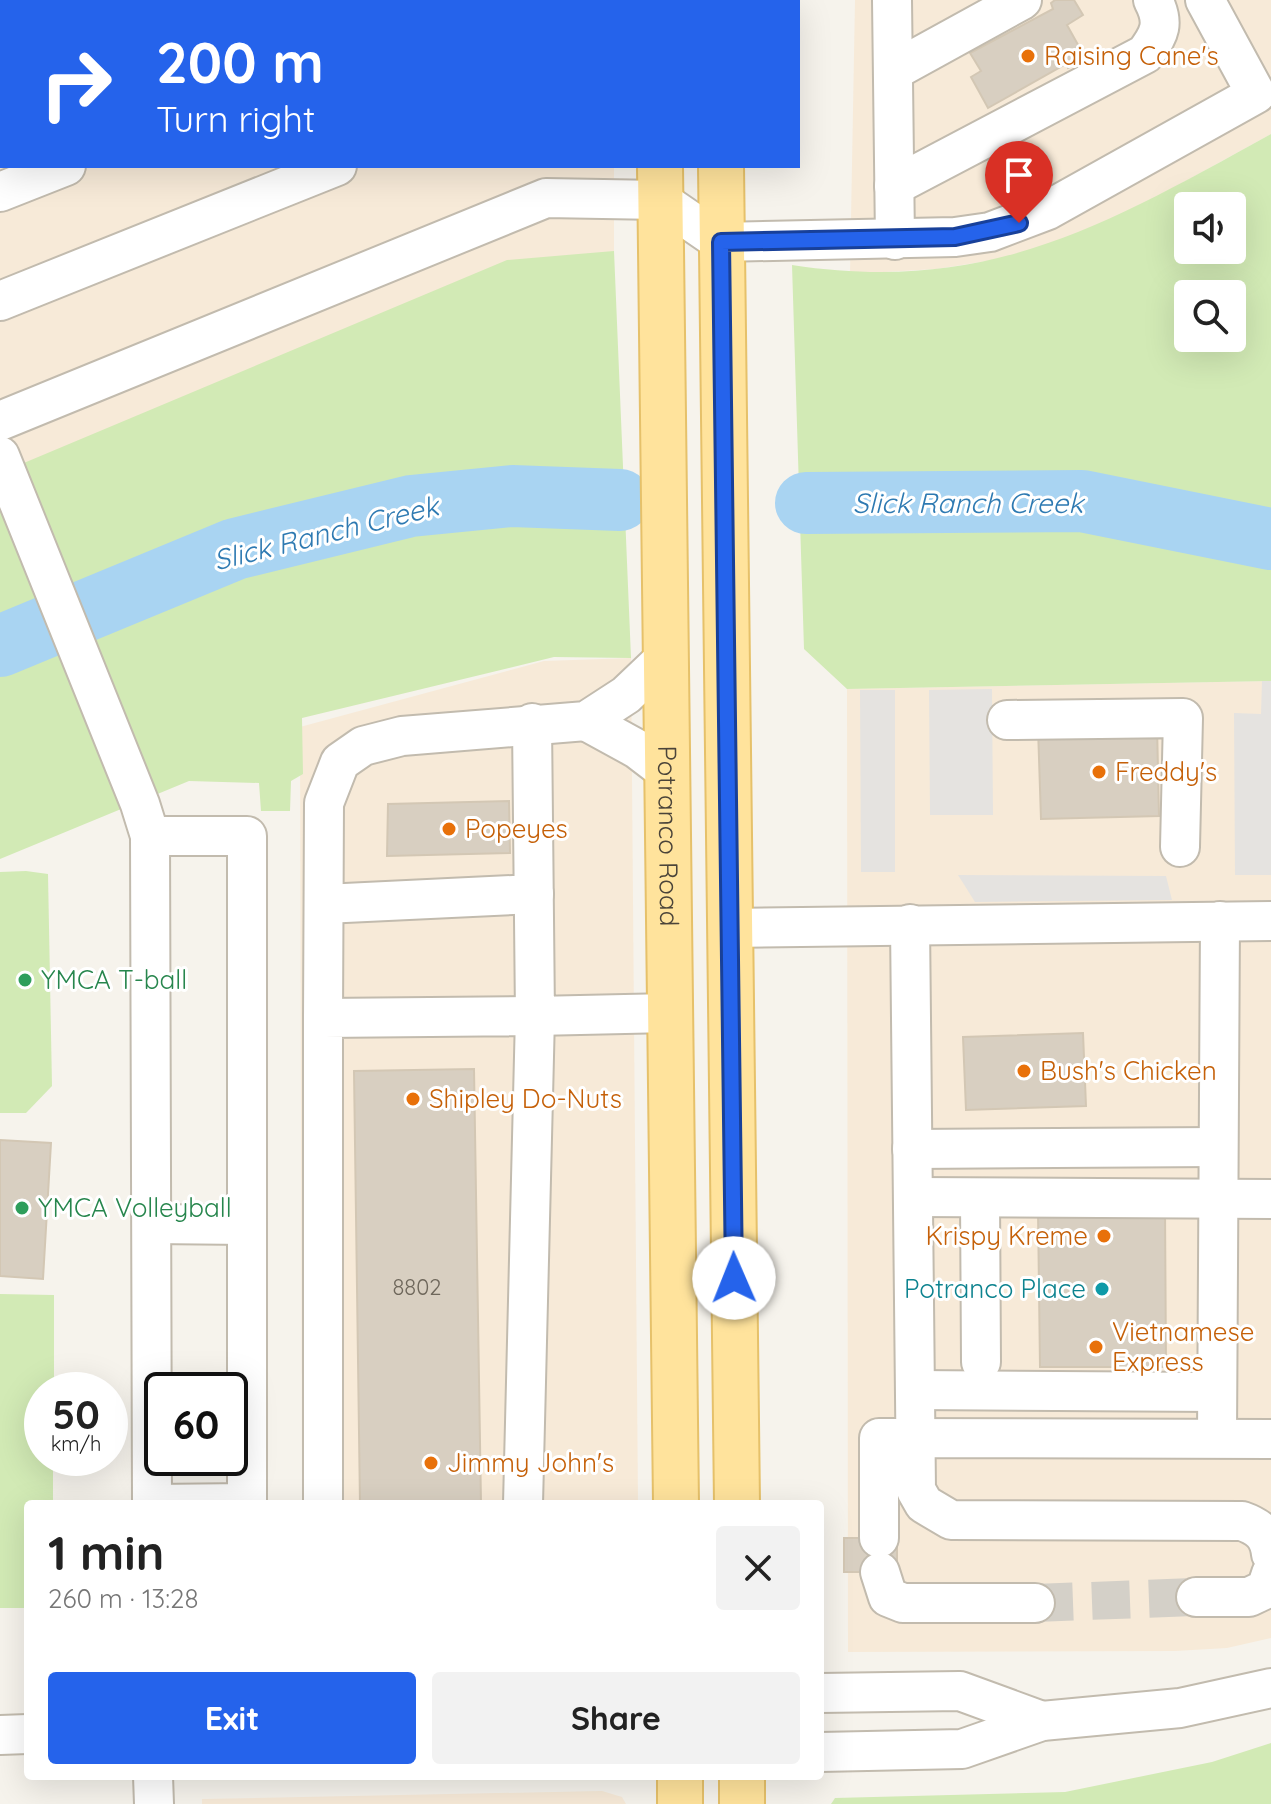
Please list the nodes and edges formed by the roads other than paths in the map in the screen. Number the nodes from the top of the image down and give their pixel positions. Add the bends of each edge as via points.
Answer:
1 (892, 0) edge
2 (1022, 0) edge
3 (1153, 0) edge
4 (1205, 0) edge
5 (893, 71) junction
6 (1264, 93) edge
7 (61, 168) edge
8 (332, 168) edge
9 (721, 168) edge
10 (545, 182) edge
11 (660, 183) edge
12 (894, 186) junction
13 (0, 192) edge
14 (895, 240) junction
15 (721, 242) junction
16 (0, 301) edge
17 (0, 421) edge
18 (3, 464) edge
19 (666, 657) junction
20 (1007, 720) dead end
21 (586, 721) junction
22 (532, 723) junction
23 (667, 772) junction
24 (145, 820) junction
25 (1180, 847) dead end
26 (534, 894) junction
27 (324, 904) junction
28 (1220, 921) junction
29 (1271, 921) edge
30 (910, 924) junction
31 (729, 928) junction
32 (670, 1013) junction
33 (535, 1016) junction
34 (323, 1018) junction
35 (1218, 1147) junction
36 (912, 1149) junction
37 (913, 1197) junction
38 (980, 1198) junction
39 (1218, 1199) junction
40 (1271, 1199) edge
41 (152, 1224) junction
42 (247, 1225) junction
43 (981, 1362) dead end
44 (915, 1390) junction
45 (1216, 1392) junction
46 (916, 1438) junction
47 (1217, 1438) junction
48 (1271, 1439) edge
49 (152, 1500) edge
50 (247, 1500) edge
51 (323, 1500) edge
52 (523, 1500) edge
53 (676, 1500) edge
54 (737, 1500) edge
55 (1270, 1557) edge
56 (1196, 1597) tunnel mouth
57 (1035, 1603) tunnel mouth
58 (1271, 1688) edge
59 (824, 1693) edge
60 (1042, 1721) junction
61 (24, 1734) edge
62 (0, 1735) edge
63 (824, 1752) edge
64 (153, 1780) edge
65 (680, 1780) edge
66 (742, 1780) edge
67 (154, 1804) edge
68 (680, 1804) edge
69 (742, 1804) edge

1 - 5 street
2 - 5 street
3 - 12 street via 1161,30 1145,54
4 - 6 street
5 - 12 street
6 - 14 street via 1019,223 955,237
7 - 13 street
8 - 16 street
9 - 15 main road
10 - 11 street
10 - 17 street
11 - 15 street
11 - 19 main road, Potranco Road
12 - 14 street
14 - 15 street
15 - 31 main road
18 - 24 street
19 - 21 street via 626,695
19 - 23 main road, Potranco Road
20 - 25 street via 1183,718
21 - 22 street
21 - 23 street
22 - 26 street
22 - 27 street via 402,736 363,746 340,762 324,803
23 - 32 main road, Potranco Road
24 - 41 street
24 - 42 street via 247,836
26 - 27 street
26 - 33 street
27 - 34 street
28 - 29 street
28 - 30 street
28 - 35 street
30 - 31 street
30 - 36 street
31 - 54 main road
32 - 33 street
32 - 53 main road, Potranco Road
33 - 34 street
33 - 52 street
34 - 51 street
35 - 36 street
35 - 39 street
36 - 37 street
37 - 38 street
37 - 44 street
38 - 39 street
38 - 43 street
39 - 40 street
39 - 45 street
41 - 42 street
41 - 49 street
42 - 50 street
44 - 45 street
44 - 46 street
45 - 47 street
46 - 47 street
46 - 55 street via 916,1490 924,1504 951,1520 1227,1519 1257,1526
46 - 57 street via 879,1438 880,1555 888,1597 903,1603
47 - 48 street
55 - 56 street via 1266,1589 1249,1597
58 - 60 street via 1180,1708
59 - 60 street via 960,1691
60 - 63 street via 962,1749
61 - 62 street
64 - 67 street
65 - 68 main road
66 - 69 main road

